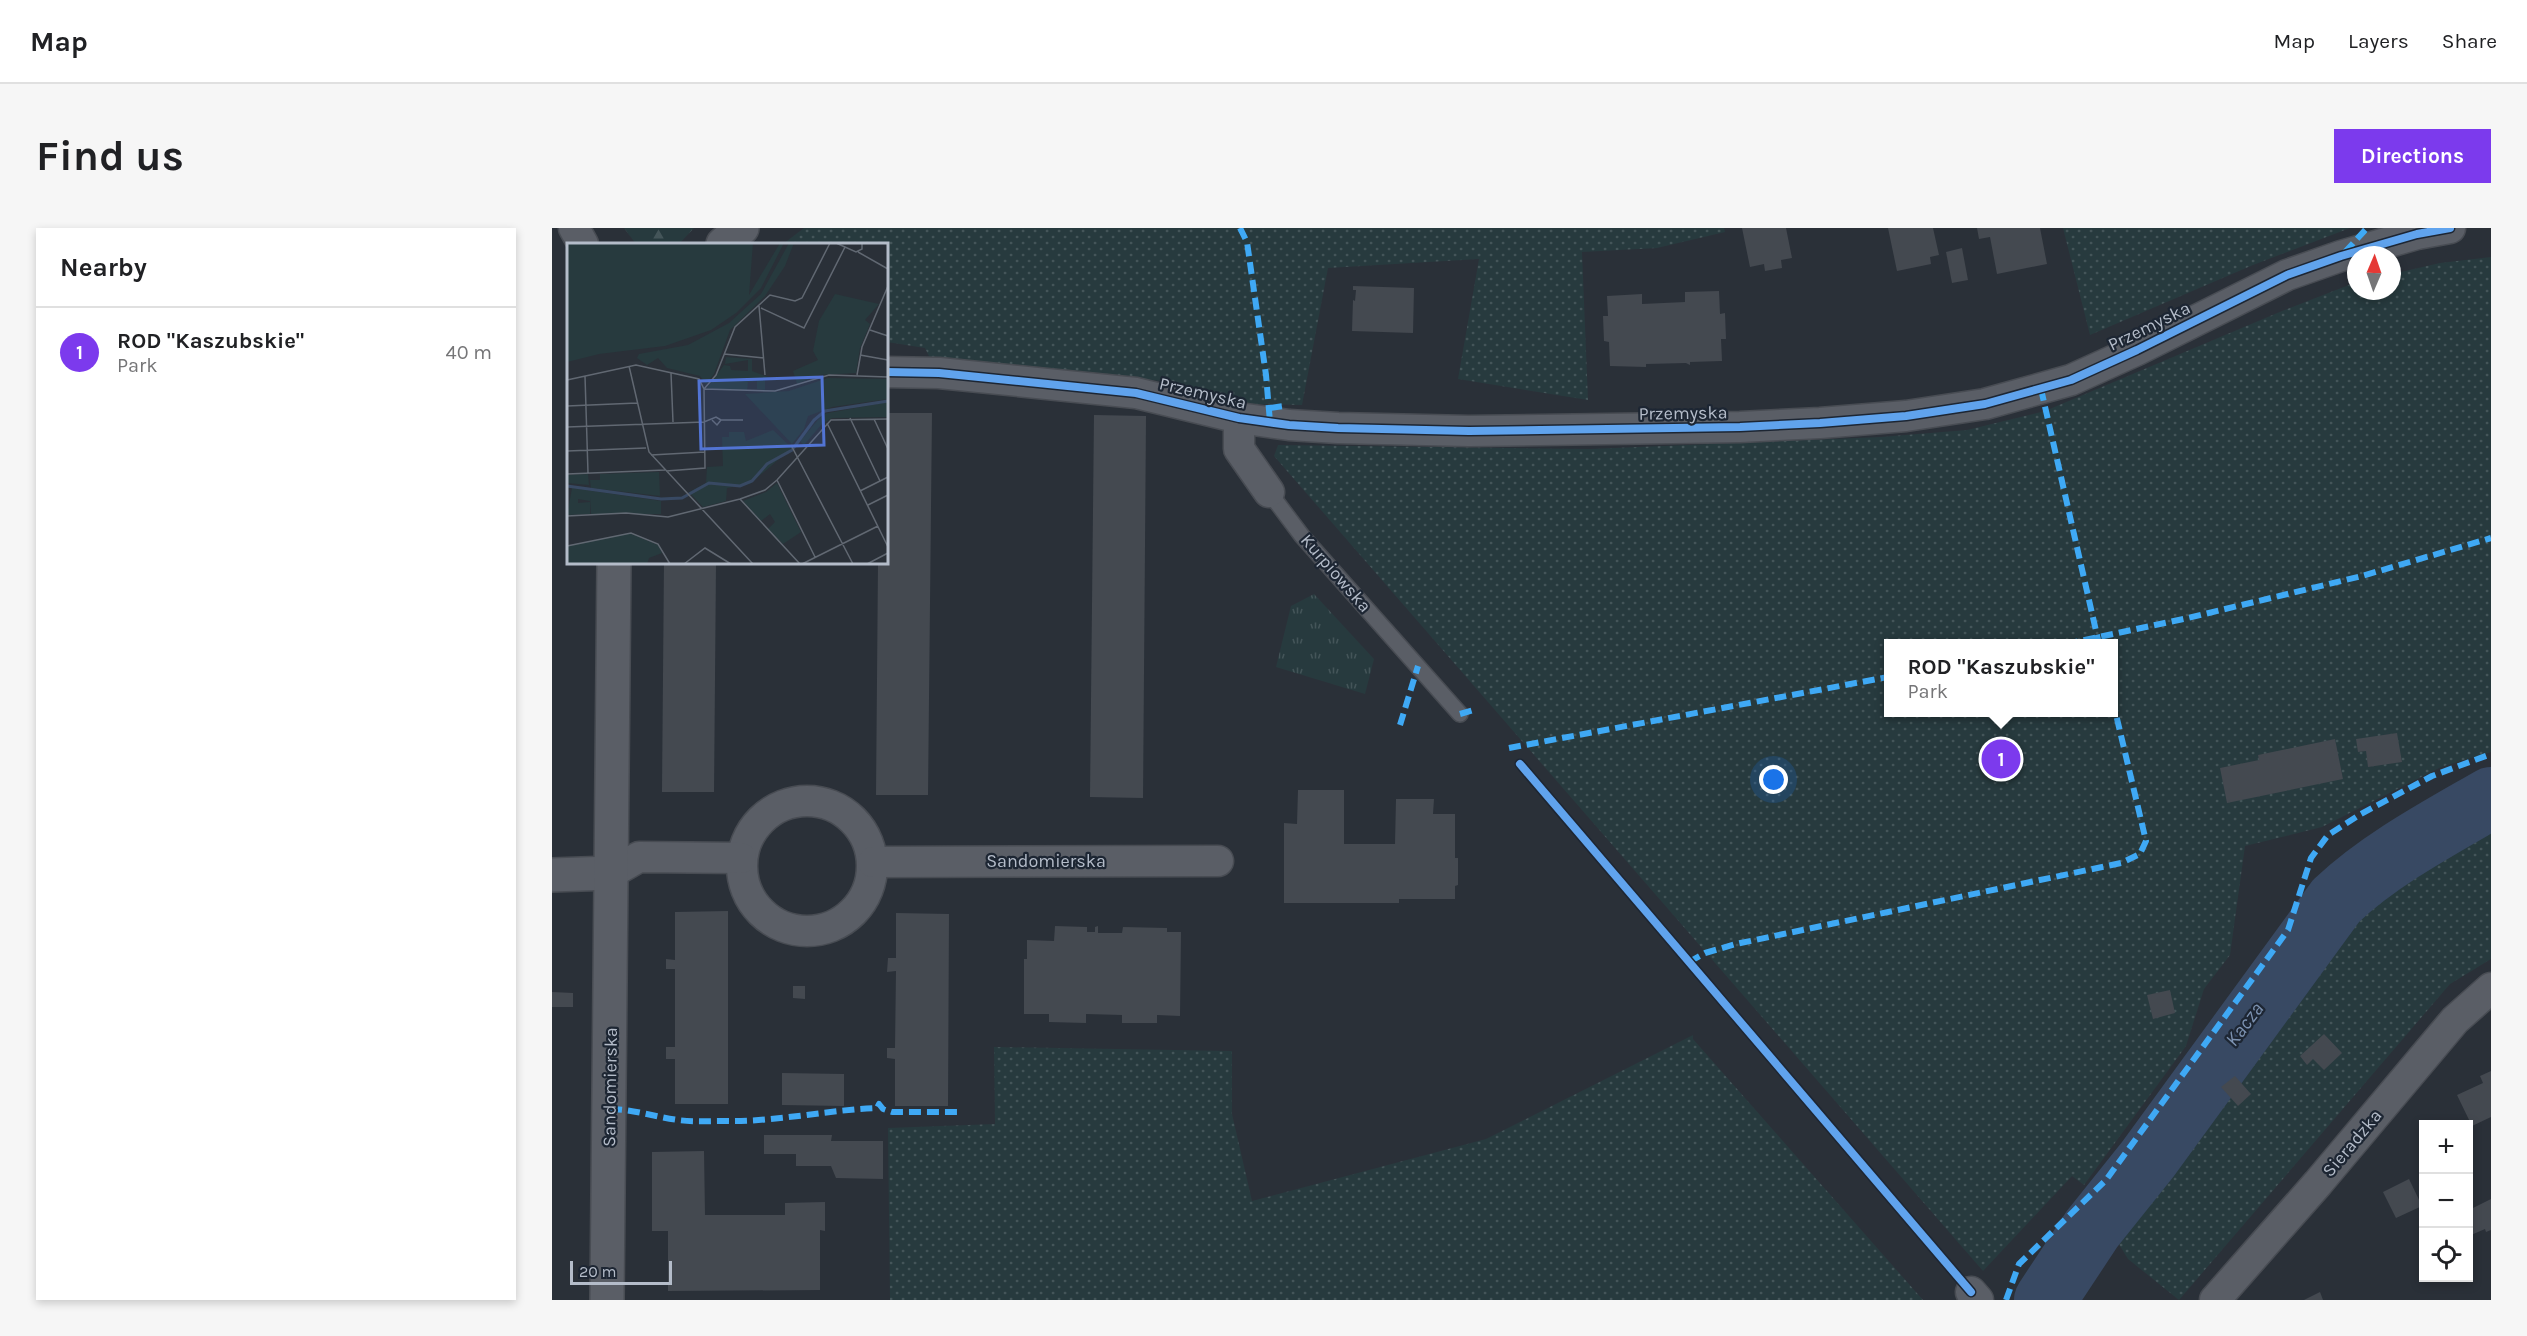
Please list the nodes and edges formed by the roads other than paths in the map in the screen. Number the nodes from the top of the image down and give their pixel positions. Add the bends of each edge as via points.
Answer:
1 (574, 228) edge
2 (742, 228) edge
3 (2450, 228) edge
4 (582, 243) edge
5 (724, 243) edge
6 (888, 372) edge
7 (1239, 418) junction
8 (1269, 492) joint
9 (614, 564) edge
10 (1460, 714) dead end
11 (741, 858) junction
12 (1218, 861) dead end
13 (873, 862) junction
14 (611, 873) junction
15 (552, 874) edge
16 (2491, 988) edge
17 (607, 1300) edge
18 (2215, 1300) edge

1 - 4 street
2 - 5 street
3 - 7 street, Przemyska via 2417,234 2287,275 2071,380 1985,404 1896,417 1740,427 1469,431 1328,428
6 - 7 street, Przemyska via 1136,393
7 - 8 street, Kurpiowska via 1239,449
8 - 10 lane, Kurpiowska via 1302,536
9 - 14 street, Sandomierska
11 - 13 street via 750,831 770,811 796,800 821,801 844,811 859,824 869,842
11 - 13 street via 743,884 755,907 776,924 802,932 830,928 854,912 869,889
11 - 14 street via 639,857
12 - 13 street, Sandomierska
14 - 15 street
14 - 17 street, Sandomierska
16 - 18 street, Sieradzka via 2455,1020

